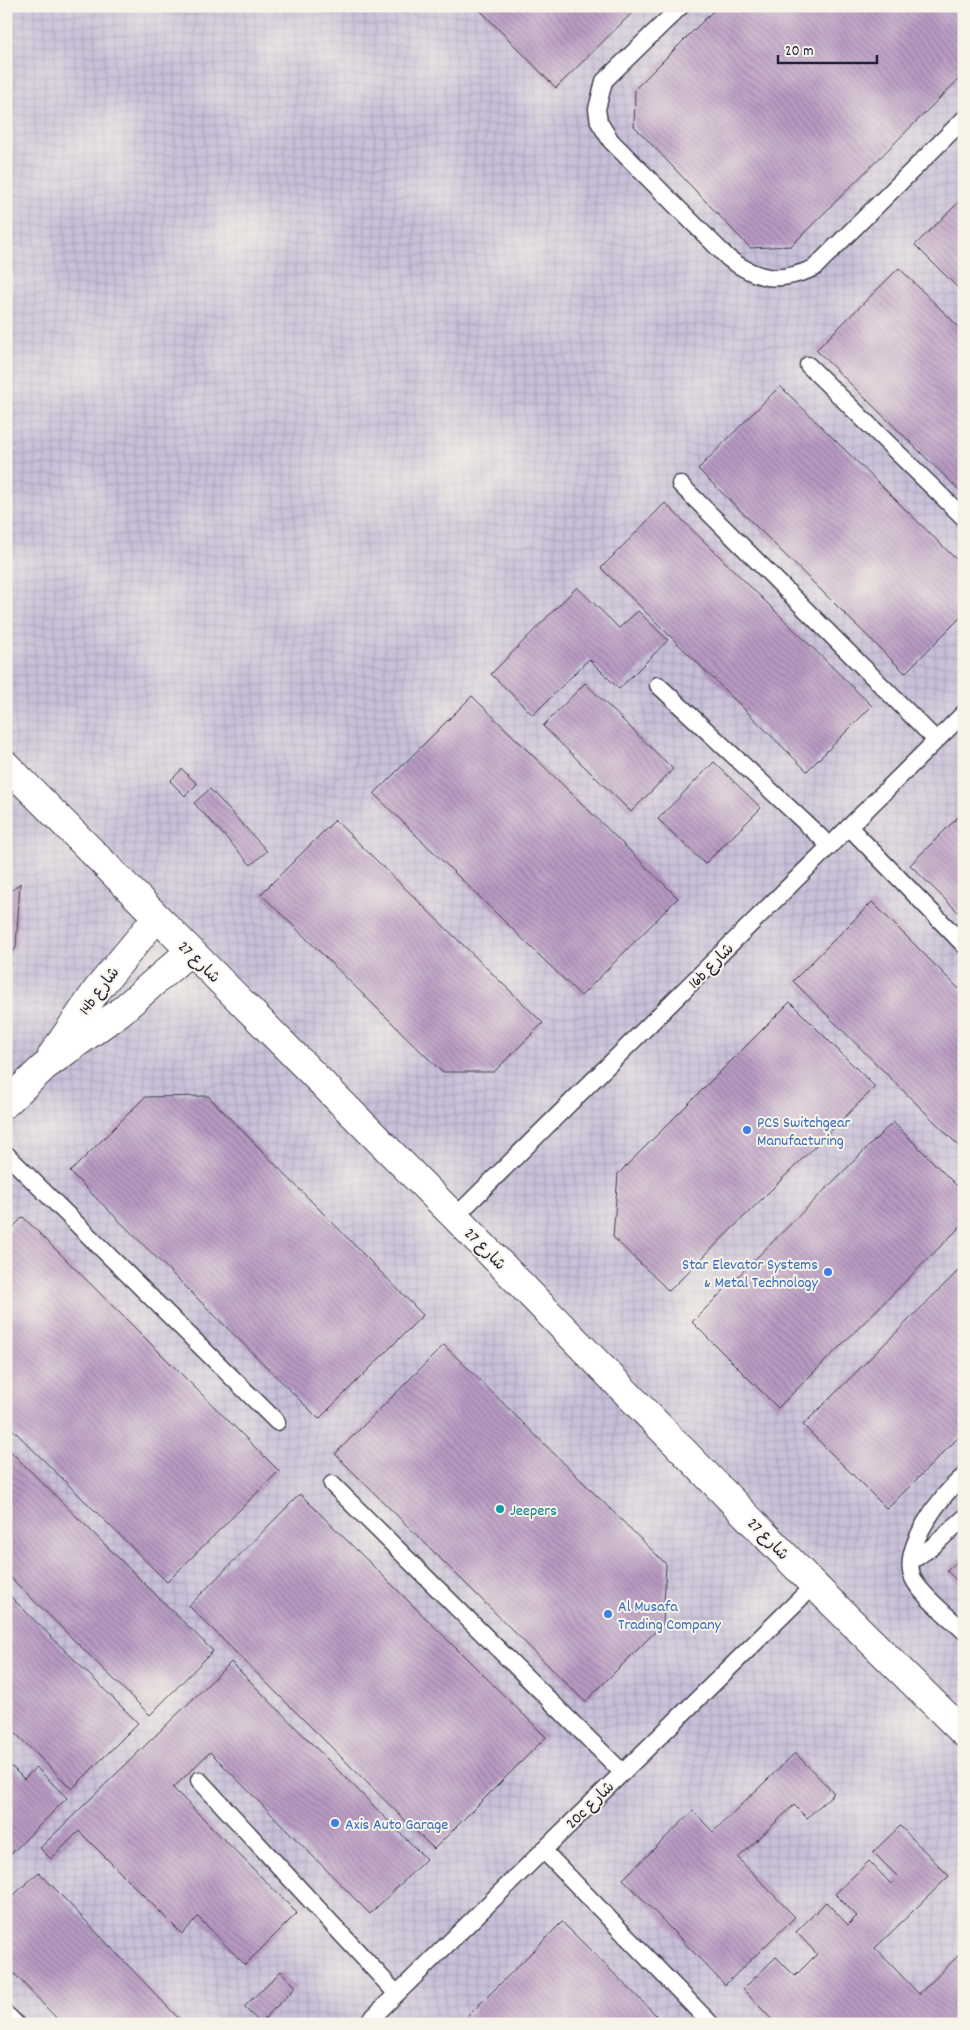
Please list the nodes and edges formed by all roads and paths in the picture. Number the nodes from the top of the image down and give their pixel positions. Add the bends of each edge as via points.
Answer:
1 (681, 6) edge
2 (964, 119) edge
3 (808, 365) dead end
4 (680, 484) dead end
5 (964, 518) edge
6 (658, 685) dead end
7 (964, 713) edge
8 (936, 740) junction
9 (6, 766) edge
10 (848, 827) junction
11 (830, 846) junction
12 (157, 917) junction
13 (964, 945) edge
14 (190, 951) junction
15 (44, 1067) junction
16 (6, 1103) edge
17 (6, 1154) edge
18 (455, 1217) junction
19 (277, 1422) dead end
20 (964, 1476) edge
21 (332, 1484) dead end
22 (964, 1518) edge
23 (910, 1561) junction
24 (814, 1585) junction
25 (964, 1631) edge
26 (964, 1733) edge
27 (622, 1772) junction
28 (199, 1780) dead end
29 (542, 1850) junction
30 (396, 1993) junction
31 (366, 2024) edge
32 (711, 2024) edge

1 - 2 lane via 604,81 597,109 599,122 611,141 728,258 745,271 763,277 778,277 795,276 814,268
3 - 5 lane
4 - 8 lane
6 - 11 lane
7 - 8 lane, 16b شارع
8 - 10 lane, 16b شارع
9 - 12 street, شارع 27
10 - 11 lane, 16b شارع
10 - 13 lane
11 - 18 lane, 16b شارع
12 - 14 street, شارع 27
12 - 15 street, 14b شارع via 97,990
14 - 15 street, 14b شارع via 120,1012
14 - 18 street, شارع 27
15 - 16 street, 14b شارع
17 - 19 lane
18 - 24 street, شارع 27
20 - 23 lane via 940,1500 927,1519
21 - 27 lane
22 - 23 lane via 932,1547
23 - 25 lane via 912,1578 917,1586
24 - 26 street, شارع 27
24 - 27 lane, 20c شارع
27 - 29 lane, 20c شارع
28 - 30 lane
29 - 30 lane, 20c شارع
29 - 32 lane
30 - 31 lane, 20c شارع

